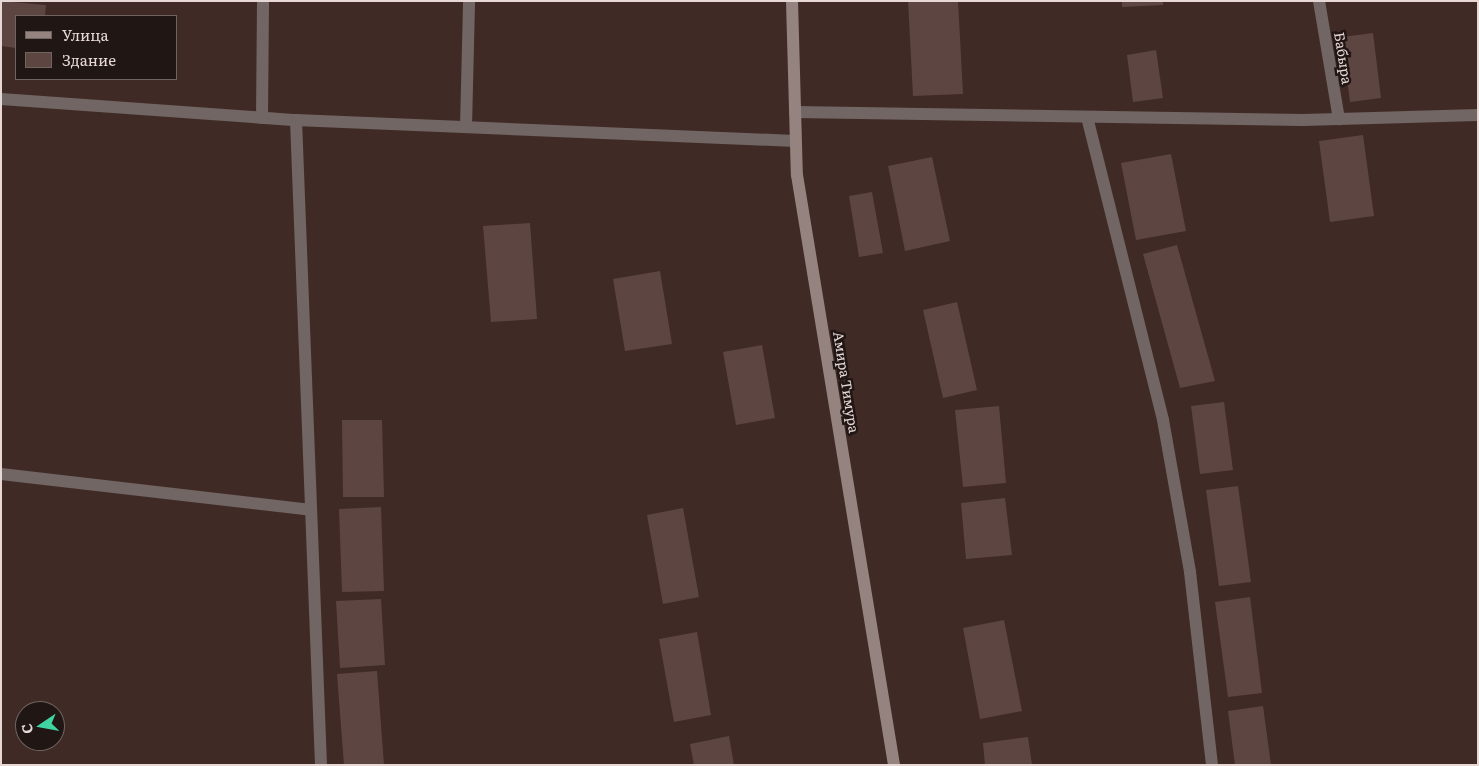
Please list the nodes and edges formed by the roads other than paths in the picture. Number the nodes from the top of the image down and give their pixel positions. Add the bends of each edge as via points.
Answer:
1 (263, 1) edge
2 (469, 1) edge
3 (792, 1) edge
4 (1319, 1) edge
5 (1, 99) edge
6 (795, 112) junction
7 (1478, 115) edge
8 (1088, 117) junction
9 (262, 118) junction
10 (1339, 119) junction
11 (296, 120) junction
12 (466, 127) junction
13 (796, 140) junction
14 (1, 474) edge
15 (311, 510) junction
16 (321, 765) edge
17 (894, 765) edge
18 (1212, 765) edge

1 - 9 street
2 - 12 street
3 - 6 street, Амира Тимура
4 - 10 street, Бабыра
5 - 9 street
6 - 8 street
6 - 13 street, Амира Тимура
7 - 10 street
8 - 10 street
8 - 18 street via 1163,420 1190,572
9 - 11 street
11 - 12 street
11 - 15 street
12 - 13 street
13 - 17 street, Амира Тимура via 799,184
14 - 15 street
15 - 16 street

